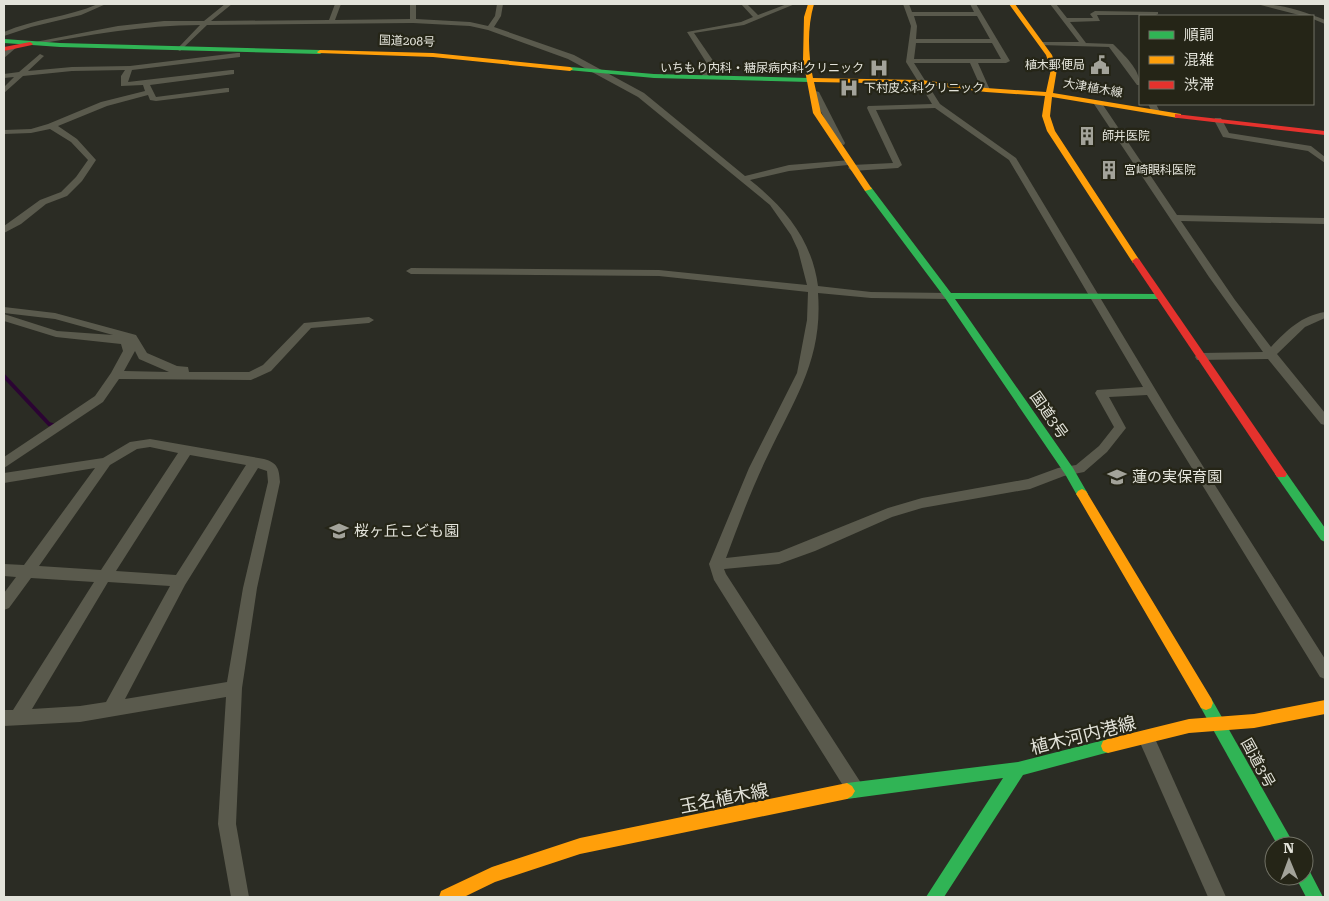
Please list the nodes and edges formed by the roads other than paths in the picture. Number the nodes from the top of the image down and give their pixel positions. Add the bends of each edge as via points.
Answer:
1 (103, 4) edge
2 (229, 4) edge
3 (338, 4) edge
4 (413, 4) edge
5 (500, 4) edge
6 (744, 4) edge
7 (792, 4) edge
8 (811, 4) edge
9 (906, 4) edge
10 (973, 4) edge
11 (1012, 4) edge
12 (1053, 4) edge
13 (1260, 4) edge
14 (1156, 13) dead end
15 (911, 14) junction
16 (978, 14) junction
17 (1303, 15) edge
18 (757, 18) junction
19 (332, 20) junction
20 (1066, 20) junction
21 (412, 21) junction
22 (207, 22) junction
23 (490, 28) junction
24 (4, 34) edge
25 (4, 41) edge
26 (911, 41) junction
27 (994, 41) junction
28 (30, 44) junction
29 (1042, 44) junction
30 (1084, 44) junction
31 (9, 48) edge
32 (180, 49) junction
33 (239, 53) junction
34 (4, 56) edge
35 (40, 56) dead end
36 (910, 61) junction
37 (973, 61) junction
38 (130, 68) junction
39 (598, 71) junction
40 (231, 72) junction
41 (21, 74) junction
42 (4, 76) edge
43 (704, 77) junction
44 (774, 79) junction
45 (809, 80) junction
46 (1139, 81) edge
47 (921, 82) junction
48 (146, 83) junction
49 (226, 90) junction
50 (986, 90) junction
51 (4, 91) edge
52 (150, 92) junction
53 (1049, 94) junction
54 (224, 101) dead end
55 (1098, 104) junction
56 (937, 106) junction
57 (1154, 108) edge
58 (817, 113) junction
59 (1218, 120) junction
60 (51, 126) junction
61 (4, 132) edge
62 (1325, 133) edge
63 (1325, 161) edge
64 (850, 165) junction
65 (864, 168) junction
66 (743, 179) junction
67 (1174, 218) junction
68 (1325, 221) edge
69 (4, 230) edge
70 (411, 270) dead end
71 (814, 290) junction
72 (948, 296) junction
73 (1159, 296) junction
74 (1095, 297) junction
75 (4, 310) edge
76 (1325, 315) edge
77 (4, 317) edge
78 (369, 320) dead end
79 (1270, 355) junction
80 (1201, 357) junction
81 (259, 372) junction
82 (116, 375) junction
83 (1150, 391) junction
84 (1325, 421) edge
85 (188, 449) junction
86 (106, 462) junction
87 (256, 462) junction
88 (4, 463) edge
89 (1069, 471) junction
90 (4, 478) edge
91 (1325, 537) edge
92 (716, 564) junction
93 (4, 570) edge
94 (25, 572) junction
95 (104, 577) junction
96 (180, 581) junction
97 (4, 604) edge
98 (1325, 672) edge
99 (234, 688) junction
100 (1325, 707) edge
101 (111, 709) junction
102 (11, 718) edge
103 (1218, 723) junction
104 (1146, 738) junction
105 (1018, 769) junction
106 (855, 789) junction
107 (1280, 836) edge
108 (1309, 886) edge
109 (240, 897) edge
110 (447, 897) edge
111 (934, 897) edge
112 (1217, 897) edge
113 (1315, 897) edge

1 - 24 street via 83,13 20,26
2 - 22 street
3 - 19 street
4 - 21 street
5 - 23 street via 498,16
6 - 18 street
7 - 18 street
8 - 45 main road, 国道3号 via 807,17
9 - 15 street
10 - 16 street
11 - 29 main road, 大津植木線
12 - 20 street
13 - 17 street
14 - 20 street via 1095,13 1098,20
15 - 16 street
15 - 26 street via 914,26
16 - 27 street
18 - 43 street via 742,24 690,32 710,62
19 - 21 street
19 - 22 street
20 - 30 street
21 - 23 street
22 - 28 street via 118,28
22 - 32 street
23 - 39 street
25 - 28 main road, 国道208号
26 - 27 street
26 - 36 street
27 - 37 street via 1006,61
28 - 31 main road
28 - 32 main road, 国道208号
29 - 30 street
29 - 53 main road, 大津植木線 via 1054,69
30 - 46 street via 1111,45
31 - 34 street
32 - 33 main road, 国道208号
33 - 38 street
33 - 39 main road, 国道208号 via 453,56
33 - 40 street
35 - 41 street
36 - 37 street
36 - 47 street
37 - 50 street
38 - 41 street
38 - 48 street via 124,84
39 - 43 main road, 国道208号
39 - 66 street via 651,102
40 - 48 street
40 - 49 street
41 - 42 street
41 - 51 street
43 - 44 main road, 国道208号
44 - 45 main road, 国道208号
44 - 58 main road via 800,90
45 - 47 main road, 国道208号
45 - 58 main road, 国道3号
45 - 65 street via 845,150 857,165
47 - 50 main road, 国道208号
47 - 56 street
48 - 52 street
49 - 52 street via 156,99
49 - 54 street
50 - 53 main road, 国道208号
52 - 60 street via 104,104
53 - 55 main road, 大津植木線
53 - 73 main road via 1046,116 1051,131
55 - 57 main road, 大津植木線
55 - 67 street
56 - 65 street via 871,108 898,165
56 - 74 street via 1012,158
57 - 59 main road, 大津植木線
58 - 64 main road, 国道3号
59 - 62 main road, 大津植木線
59 - 63 street via 1226,134 1311,149
60 - 61 street
60 - 69 street via 71,136 92,160 64,194 43,202
64 - 65 street
64 - 66 street via 796,167
64 - 72 main road, 国道3号
66 - 71 street via 773,203 790,223 808,259
67 - 68 street
67 - 79 street
70 - 71 street via 659,273
71 - 72 street
71 - 92 street via 814,312 803,372 762,455
72 - 74 main road
72 - 89 main road, 国道3号
73 - 74 main road
73 - 80 main road
74 - 83 street
75 - 81 street via 55,316 132,337 143,356 176,370
76 - 79 street via 1308,319 1298,326
77 - 82 street via 56,334 126,342 128,351
78 - 81 street via 308,324 267,368
79 - 80 street
79 - 84 street
80 - 91 main road
81 - 82 street via 252,376
82 - 88 street via 99,399
83 - 89 street via 1101,393 1120,428 1079,469
83 - 98 street
85 - 86 street via 150,443 134,446
85 - 87 street
85 - 95 street
86 - 90 street
86 - 94 street
87 - 96 street
87 - 99 street via 273,469 274,482 250,588
89 - 92 street via 1030,484 914,505 779,558
89 - 103 main road, 国道3号
92 - 106 street via 719,576
93 - 94 street
94 - 95 street
94 - 97 street
95 - 96 street
95 - 102 street
96 - 101 street
99 - 101 street
99 - 109 street via 228,824
100 - 103 main road, 植木河内港線 via 1254,721
101 - 102 street
103 - 104 main road, 植木河内港線 via 1188,726
103 - 107 main road, 国道3号
104 - 105 main road, 植木河内港線
104 - 112 street
105 - 106 main road, 玉名植木線
105 - 111 main road, 植木河内港線
106 - 110 main road, 玉名植木線 via 580,846 492,875
108 - 113 main road

